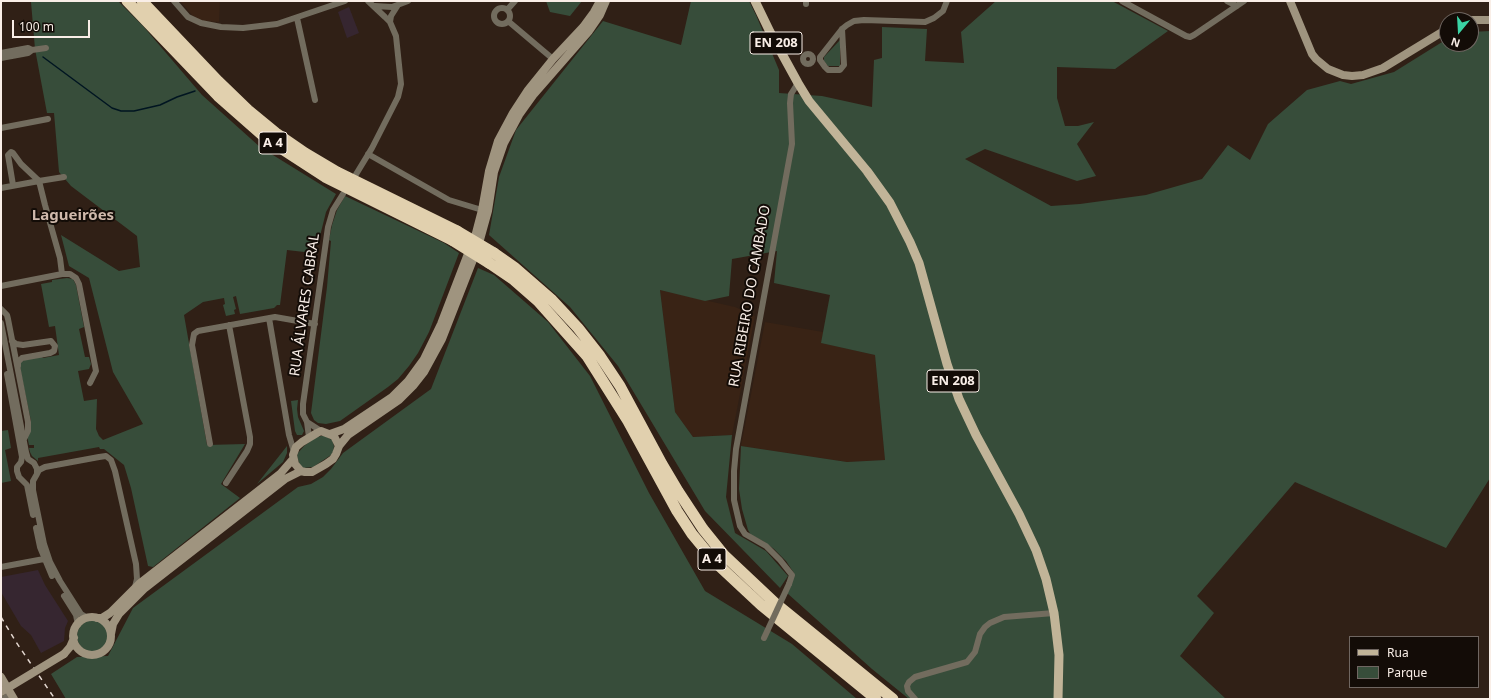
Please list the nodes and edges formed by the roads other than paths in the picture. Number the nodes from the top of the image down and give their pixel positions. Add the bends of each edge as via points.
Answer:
1 (127, 1) edge
2 (142, 1) edge
3 (174, 1) edge
4 (343, 1) edge
5 (368, 1) edge
6 (408, 1) edge
7 (515, 1) edge
8 (600, 1) edge
9 (606, 1) edge
10 (756, 1) edge
11 (947, 1) edge
12 (1122, 1) edge
13 (1227, 1) edge
14 (1244, 1) edge
15 (1290, 1) edge
16 (374, 6) junction
17 (398, 6) junction
18 (1237, 6) junction
19 (507, 10) junction
20 (297, 18) junction
21 (1479, 20) edge
22 (1490, 20) edge
23 (508, 21) junction
24 (390, 22) junction
25 (842, 29) junction
26 (1439, 34) edge
27 (46, 48) dead end
28 (32, 50) junction
29 (1, 53) edge
30 (820, 57) junction
31 (1, 58) edge
32 (812, 58) dead end
33 (553, 59) junction
34 (563, 60) junction
35 (554, 71) junction
36 (798, 83) junction
37 (315, 100) dead end
38 (48, 119) dead end
39 (1, 128) edge
40 (368, 154) junction
41 (355, 176) dead end
42 (64, 177) dead end
43 (40, 181) junction
44 (13, 185) junction
45 (1, 188) edge
46 (343, 194) dead end
47 (485, 210) junction
48 (455, 235) junction
49 (492, 258) junction
50 (62, 274) junction
51 (1, 286) edge
52 (1, 309) edge
53 (269, 318) junction
54 (1, 323) edge
55 (315, 324) junction
56 (229, 325) junction
57 (12, 341) junction
58 (1, 344) edge
59 (17, 367) junction
60 (90, 383) dead end
61 (307, 422) junction
62 (289, 431) junction
63 (322, 432) junction
64 (330, 434) junction
65 (306, 439) junction
66 (24, 441) junction
67 (210, 444) dead end
68 (339, 446) junction
69 (294, 456) junction
70 (21, 462) junction
71 (32, 462) junction
72 (45, 467) junction
73 (301, 471) junction
74 (35, 476) junction
75 (22, 479) junction
76 (226, 483) dead end
77 (44, 559) junction
78 (136, 564) junction
79 (1, 567) edge
80 (149, 578) junction
81 (134, 589) junction
82 (1054, 612) junction
83 (88, 618) junction
84 (97, 618) junction
85 (78, 624) junction
86 (111, 634) junction
87 (74, 638) junction
88 (764, 638) dead end
89 (83, 652) junction
90 (64, 654) junction
91 (2, 681) edge
92 (1, 692) edge
93 (13, 696) edge
94 (3, 699) edge
95 (876, 699) edge
96 (893, 699) edge
97 (915, 699) edge
98 (1058, 699) edge

1 - 48 highway, A 4 via 218,96 268,140 325,177
2 - 48 highway, A 4 via 218,81 276,133 337,172
3 - 20 street via 188,17 221,27 255,27
4 - 20 street
5 - 16 street
6 - 17 street
7 - 19 street
8 - 33 main road via 583,27
9 - 34 main road via 589,31
10 - 36 main road, EN 208
11 - 25 street via 943,11 925,22 854,21
12 - 18 street via 1190,37
13 - 18 street
14 - 18 street
15 - 26 main road via 1312,54 1328,69 1343,75 1363,75 1383,68
16 - 17 street
16 - 24 street
17 - 24 street
19 - 23 street via 510,17
19 - 23 street via 500,9 494,16 499,24
20 - 37 street
21 - 22 main road
23 - 33 street
24 - 40 street via 397,42 400,89
25 - 30 street
25 - 30 street via 843,68 826,69
27 - 28 street
28 - 29 street via 28,48
28 - 31 street
30 - 32 street
33 - 34 street
33 - 35 street
33 - 47 main road via 512,113 498,141 489,171
34 - 35 main road
35 - 47 main road via 519,115 504,143
36 - 82 main road, EN 208 via 809,101 867,171 902,225 919,263 959,399 1036,550
36 - 88 street, RUA RIBEIRO DO CAMBADO, bridge via 790,99 792,144 734,471 734,500 740,526 745,534 766,546 792,575
38 - 39 street
40 - 41 street
40 - 47 street via 449,200
42 - 43 street
43 - 44 street
43 - 44 street via 11,152 8,155
43 - 50 street
44 - 45 street
46 - 55 street, RUA ÁLVARES CABRAL via 333,210 328,227
47 - 64 main road via 441,324 421,364 392,397 344,429
47 - 68 main road via 478,247 430,364 399,400 348,435
48 - 49 highway, A 4, bridge
49 - 95 highway, A 4 via 538,301 587,356 628,421 676,511 716,563 761,605
49 - 96 highway, A 4 via 514,267 552,300 600,356 620,386 678,491 724,555 775,603
50 - 51 street
50 - 60 street via 70,274 79,284 96,371
52 - 57 street via 7,315
53 - 55 street
53 - 56 street
53 - 62 street
54 - 66 street
55 - 61 street, RUA ÁLVARES CABRAL via 303,404 303,414
56 - 67 street via 198,331 192,341
56 - 76 street via 250,444
57 - 59 street
57 - 59 street via 23,345 48,340 55,346 54,351 50,353 22,358
58 - 70 street
59 - 66 street via 29,427
61 - 63 street
61 - 65 street, RUA ÁLVARES CABRAL
62 - 65 street via 295,439
62 - 69 street
63 - 64 main road
63 - 65 main road
64 - 68 main road
65 - 69 main road via 296,447
66 - 71 street via 27,456
68 - 73 main road via 336,454 326,464 312,472
69 - 73 main road via 295,464
69 - 80 main road via 280,474
70 - 71 street
70 - 75 street via 17,471
71 - 72 street
71 - 74 street via 37,469
72 - 74 street
72 - 78 street via 106,456 113,463
73 - 80 main road via 285,479
74 - 75 street via 28,480
74 - 83 street via 33,490 38,522 50,562 81,614
75 - 77 street via 28,488
77 - 79 street
77 - 85 street via 76,615
78 - 80 street
78 - 81 street via 137,579
80 - 81 main road
80 - 86 main road via 119,614
81 - 84 main road via 110,613
82 - 97 street via 1004,617 990,623 980,634 975,652 967,662 915,677 908,682 908,690
82 - 98 main road, EN 208 via 1059,656
83 - 84 main road
83 - 85 main road
84 - 86 main road via 105,622
85 - 87 main road
86 - 89 main road via 111,640 105,650 93,655
87 - 89 main road via 77,647
87 - 90 main road
89 - 90 main road
90 - 92 main road, bridge
91 - 93 main road
93 - 94 street

